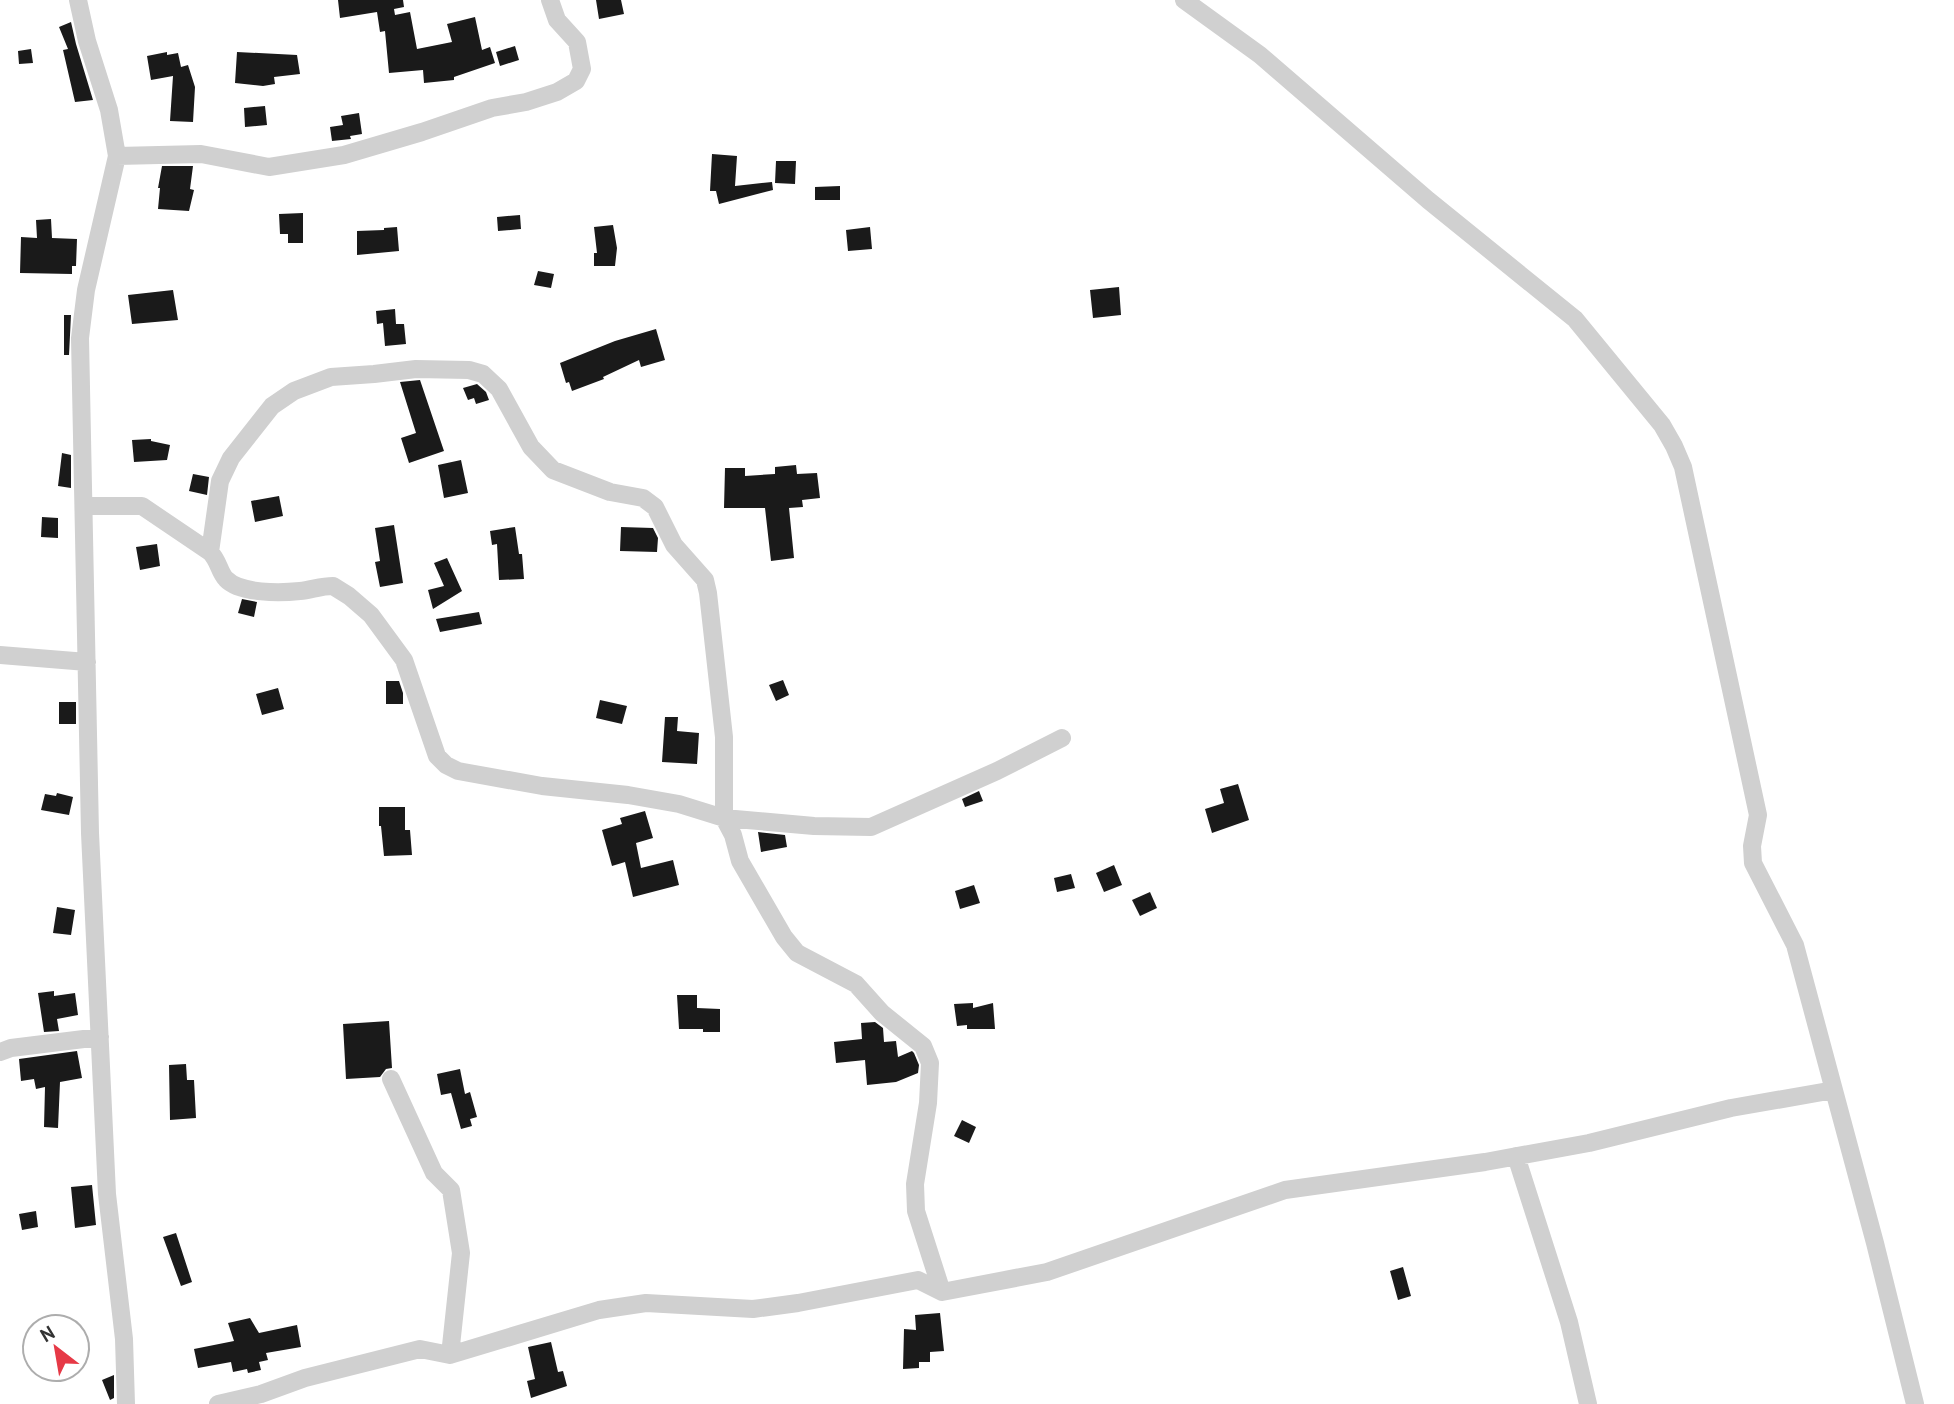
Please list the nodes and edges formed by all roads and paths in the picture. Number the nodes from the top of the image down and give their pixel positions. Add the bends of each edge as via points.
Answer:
1 (78, 0) edge
2 (550, 0) edge
3 (1184, 0) edge
4 (117, 156) junction
5 (84, 506) junction
6 (210, 552) junction
7 (0, 655) edge
8 (86, 662) junction
9 (1062, 738) dead end
10 (724, 818) junction
11 (100, 1037) junction
12 (0, 1052) edge
13 (391, 1079) dead end
14 (1834, 1090) junction
15 (1516, 1156) junction
16 (942, 1292) junction
17 (450, 1355) junction
18 (126, 1404) edge
19 (218, 1404) edge
20 (1588, 1404) edge
21 (1915, 1404) edge

1 - 4 street via 110,110
2 - 4 street via 558,20 577,42 582,69 576,80 556,92 344,155 269,167 201,154
3 - 14 street via 1260,55 1575,319 1662,425 1683,467 1758,815 1753,863 1795,945
4 - 5 street via 86,290 80,338
5 - 6 street via 142,506
5 - 8 street
6 - 10 street via 223,577 234,586 268,592 333,586 371,615 404,660 437,756 446,765 542,786 679,804
6 - 10 street via 220,481 231,458 272,406 295,391 331,377 416,369 483,374 499,388 531,447 546,464 610,492 643,498 655,507 674,545 705,580 724,737
7 - 8 street
8 - 11 street
9 - 10 street via 871,827
10 - 16 street via 740,861 797,953 856,984 882,1013 923,1046 930,1075 915,1184 916,1211
11 - 12 street
11 - 18 street via 107,1194 124,1339
13 - 17 street via 434,1173 451,1190 461,1253
14 - 15 street
14 - 21 street
15 - 16 street via 1285,1190 1046,1272
15 - 20 street via 1569,1322
16 - 17 street via 918,1280 753,1308 646,1303 599,1310
17 - 19 street via 421,1349

